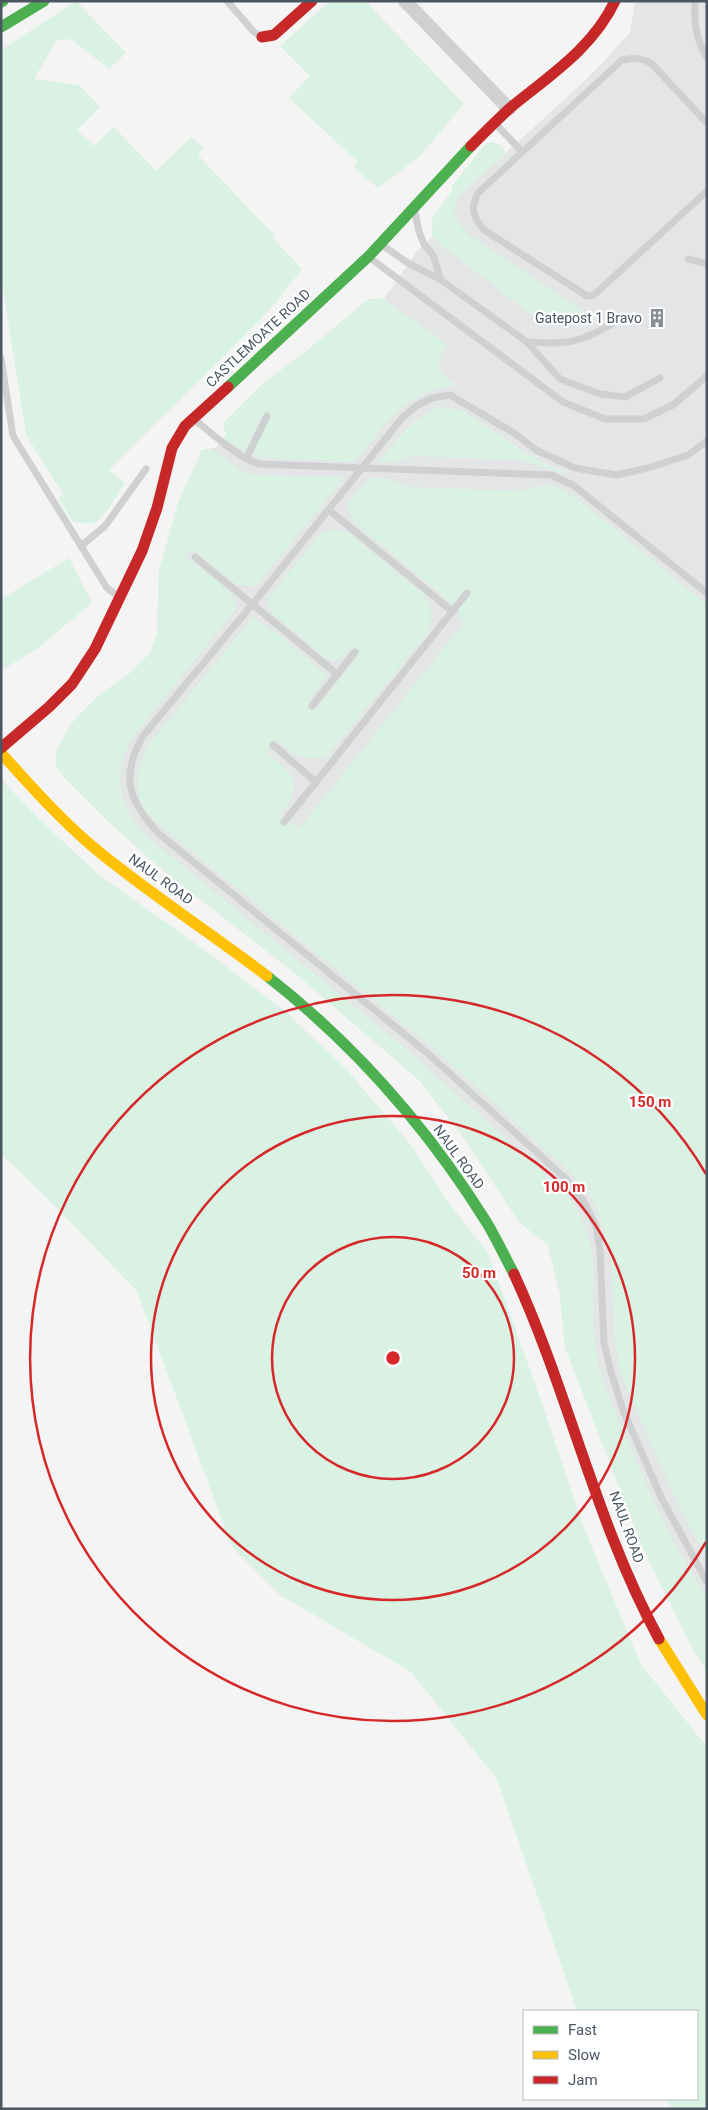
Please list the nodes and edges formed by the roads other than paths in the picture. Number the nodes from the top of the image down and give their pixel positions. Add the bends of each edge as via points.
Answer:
1 (44, 1) edge
2 (227, 1) edge
3 (312, 1) edge
4 (405, 1) edge
5 (615, 1) edge
6 (695, 1) edge
7 (1, 27) edge
8 (262, 37) joint
9 (707, 58) edge
10 (509, 109) junction
11 (495, 123) junction
12 (707, 123) edge
13 (522, 152) junction
14 (707, 191) edge
15 (414, 209) junction
16 (380, 244) junction
17 (368, 257) junction
18 (688, 259) dead end
19 (707, 264) edge
20 (441, 280) junction
21 (612, 324) dead end
22 (527, 342) junction
23 (1, 358) edge
24 (707, 376) edge
25 (660, 378) dead end
26 (267, 416) dead end
27 (194, 418) junction
28 (707, 441) edge
29 (247, 458) junction
30 (364, 467) junction
31 (146, 468) dead end
32 (329, 510) junction
33 (82, 546) junction
34 (195, 557) dead end
35 (707, 593) edge
36 (467, 594) dead end
37 (120, 598) junction
38 (252, 604) junction
39 (452, 612) junction
40 (356, 652) dead end
41 (337, 674) junction
42 (312, 706) dead end
43 (273, 745) dead end
44 (1, 748) edge
45 (1, 753) edge
46 (316, 782) junction
47 (284, 822) dead end
48 (707, 1582) edge
49 (707, 1715) edge

1 - 7 street
2 - 8 lane
3 - 8 street via 274,35
4 - 10 street
5 - 10 street, CASTLEMOATE ROAD via 597,32
6 - 9 lane via 694,21 699,44
10 - 11 street, CASTLEMOATE ROAD
11 - 13 lane
11 - 15 street, CASTLEMOATE ROAD
12 - 13 lane via 652,64 634,58 622,60
13 - 14 lane via 478,193 472,211 476,220 484,230 587,296 594,295
15 - 16 street, CASTLEMOATE ROAD
15 - 20 lane via 418,232 434,255
16 - 17 street, CASTLEMOATE ROAD
16 - 20 lane
17 - 24 lane via 563,402 605,418 644,419 673,406
17 - 27 street, CASTLEMOATE ROAD
18 - 19 lane
20 - 22 lane
21 - 22 lane via 591,337 556,344
22 - 25 lane via 560,379 600,394 625,397
23 - 33 lane via 13,436
26 - 29 lane
27 - 29 lane
27 - 37 street, CASTLEMOATE ROAD via 185,426 172,448 157,508
28 - 30 lane via 688,455 617,475 575,468 536,450 450,395 432,398 416,406 403,417
29 - 30 lane via 260,464
30 - 32 lane
30 - 35 lane via 561,478
31 - 33 lane via 104,526
32 - 38 lane
32 - 39 lane
33 - 37 lane via 107,588
34 - 38 lane
36 - 39 lane
37 - 44 street, CASTLEMOATE ROAD via 95,649 72,684
38 - 41 lane
38 - 48 lane via 143,736 133,754 130,775 132,797 142,815 158,832 426,1052 565,1178 583,1200 596,1226 604,1344 623,1410 661,1498
39 - 46 lane
40 - 41 lane
41 - 42 lane
43 - 46 lane
45 - 49 street, NAUL ROAD via 50,808 93,846 234,950 306,1008 367,1068 418,1125 459,1180 488,1226 522,1292 636,1594 658,1637
46 - 47 lane

